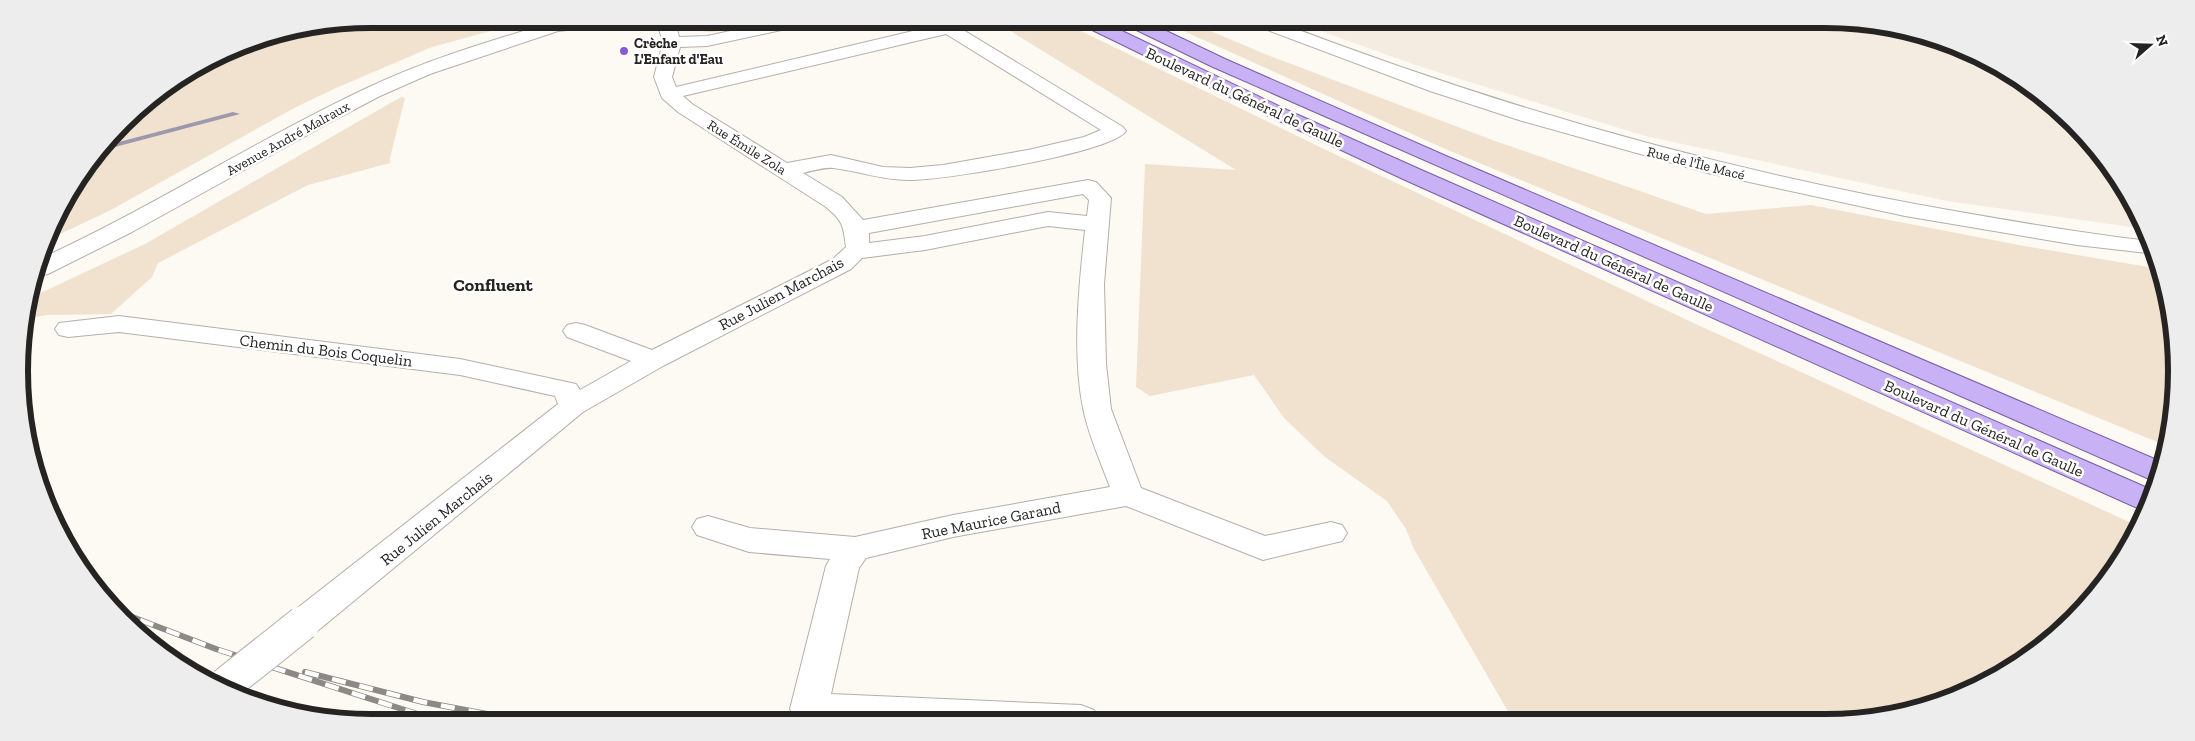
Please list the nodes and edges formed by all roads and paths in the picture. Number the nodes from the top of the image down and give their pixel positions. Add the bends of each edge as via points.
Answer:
1 (552, 28) edge
2 (560, 28) edge
3 (662, 28) edge
4 (668, 28) edge
5 (767, 28) edge
6 (926, 28) edge
7 (949, 28) edge
8 (1103, 28) edge
9 (1147, 28) edge
10 (1277, 28) edge
11 (546, 30) junction
12 (669, 94) junction
13 (784, 170) junction
14 (1097, 224) junction
15 (856, 240) junction
16 (2144, 246) edge
17 (44, 267) edge
18 (68, 329) dead end
19 (576, 331) dead end
20 (653, 360) junction
21 (573, 406) junction
22 (2153, 470) edge
23 (1128, 494) junction
24 (2142, 498) edge
25 (708, 527) dead end
26 (1331, 533) dead end
27 (855, 549) junction
28 (228, 682) edge
29 (922, 714) edge

1 - 11 street, Avenue André Malraux
2 - 11 street, Avenue André Malraux
3 - 12 street via 663,77
4 - 5 street, Avenue André Malraux via 707,41
6 - 12 street
7 - 13 street via 1116,131 1090,142 943,171 883,173 831,161
8 - 24 main road, Boulevard du Général de Gaulle via 1411,174
9 - 22 main road, Boulevard du Général de Gaulle via 1360,125
10 - 16 street, Rue de l'Île Macé via 1335,52 1489,105 1764,181 1937,215
11 - 17 street, Avenue André Malraux via 421,70 373,92 142,219
12 - 13 street, Rue Émile Zola via 684,108
13 - 15 street, Rue Émile Zola via 848,213
14 - 15 street via 1048,219 925,243
14 - 15 street via 1100,198 1088,187
14 - 23 street via 1092,284 1092,364 1097,409
15 - 20 street, Rue Julien Marchais via 842,264
18 - 21 street, Chemin du Bois Coquelin via 119,324 460,367 566,390
19 - 20 street
20 - 21 street, Rue Julien Marchais
21 - 28 street, Rue Julien Marchais, bridge
23 - 26 street via 1263,548
23 - 27 street, Rue Maurice Garand via 954,526
25 - 27 street, Rue Maurice Garand via 750,540
27 - 29 street via 843,566 809,709

